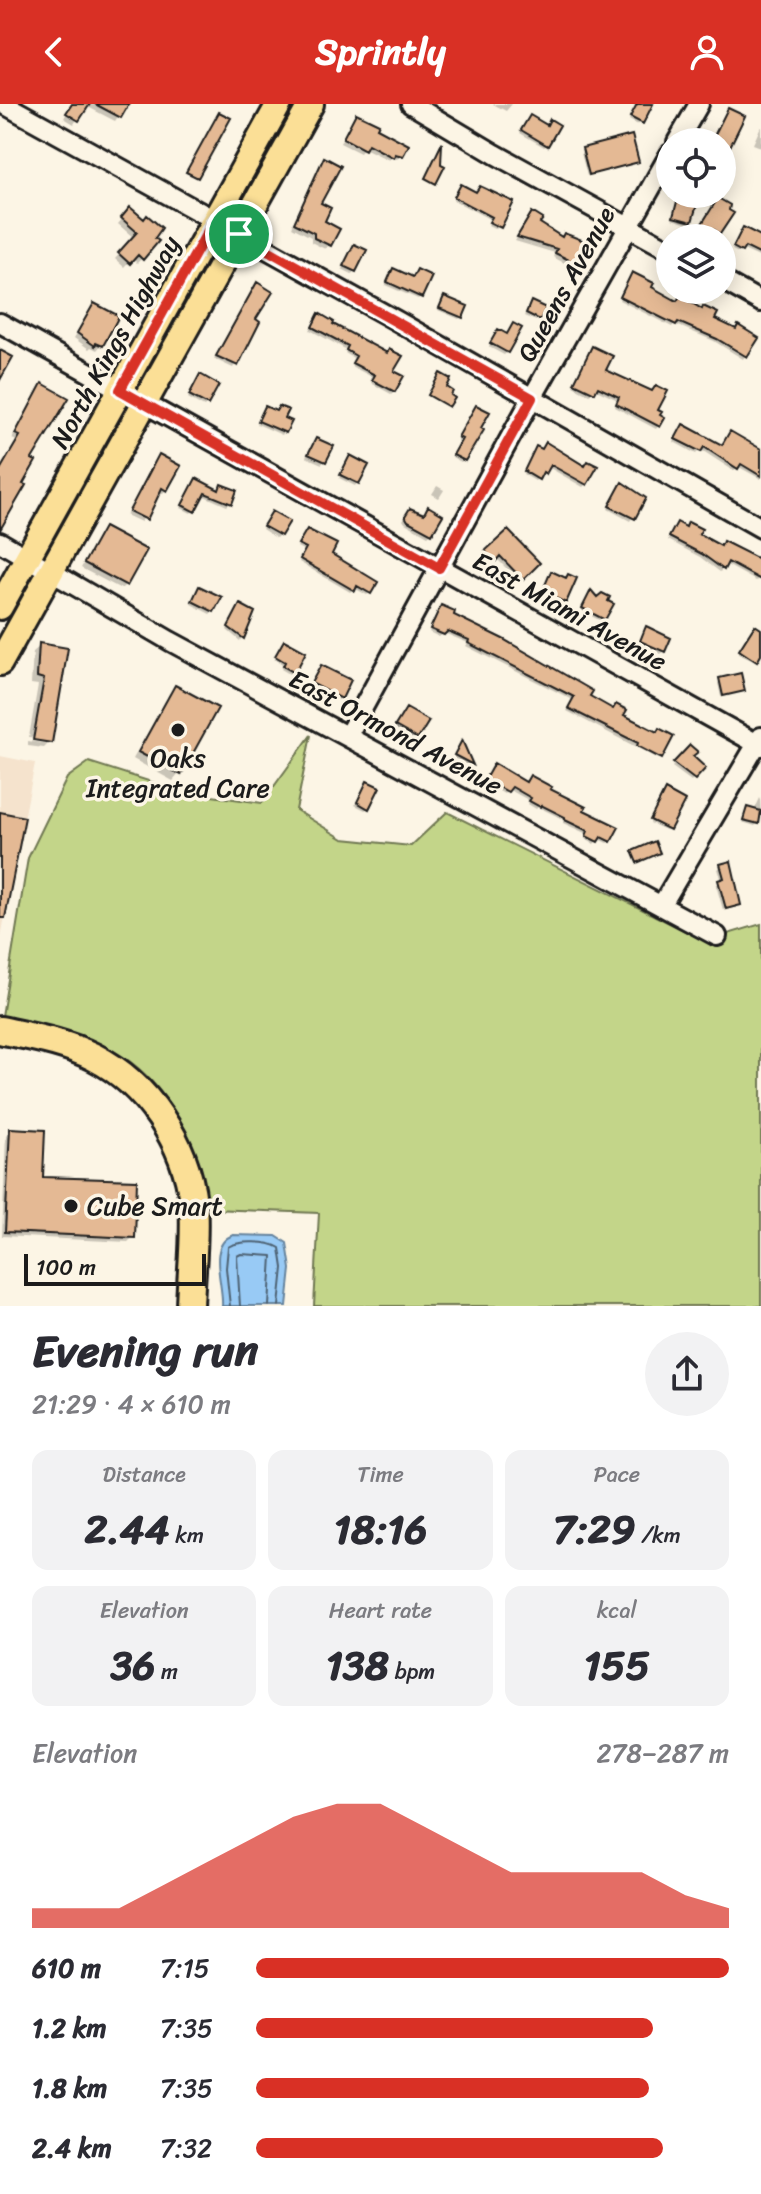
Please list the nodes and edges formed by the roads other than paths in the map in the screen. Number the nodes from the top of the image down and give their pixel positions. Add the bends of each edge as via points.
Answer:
1 (4, 104) edge
2 (279, 104) edge
3 (311, 104) edge
4 (411, 104) edge
5 (699, 104) edge
6 (685, 128) edge
7 (656, 178) edge
8 (214, 220) junction
9 (628, 226) junction
10 (239, 234) junction
11 (656, 242) edge
12 (736, 288) edge
13 (761, 302) edge
14 (0, 323) edge
15 (120, 390) junction
16 (532, 398) junction
17 (145, 404) junction
18 (761, 528) edge
19 (0, 542) edge
20 (28, 557) junction
21 (439, 568) junction
22 (53, 572) junction
23 (0, 607) edge
24 (0, 663) edge
25 (348, 735) junction
26 (760, 742) edge
27 (661, 906) junction
28 (717, 936) dead end
29 (0, 1030) edge
30 (190, 1306) edge

1 - 8 street
2 - 8 main road, North Kings Highway
3 - 10 main road
4 - 9 street
5 - 6 street
7 - 9 street, Queens Avenue
8 - 10 street
8 - 15 main road, North Kings Highway
9 - 11 street
9 - 16 street, Queens Avenue
10 - 16 street
10 - 17 main road
12 - 13 street
14 - 15 street, East Miami Avenue
15 - 17 street, East Miami Avenue
15 - 20 main road, North Kings Highway
16 - 18 street
16 - 21 street, Queens Avenue
17 - 21 street, East Miami Avenue
17 - 22 main road
19 - 20 street, East Ormond Avenue
20 - 22 street, East Ormond Avenue
20 - 23 main road, North Kings Highway
21 - 25 street, Queens Avenue
21 - 26 street, East Miami Avenue
22 - 24 main road
22 - 25 street, East Ormond Avenue
25 - 27 street, East Ormond Avenue
26 - 27 street
27 - 28 street, East Ormond Avenue
29 - 30 highway via 96,1058 133,1086 158,1114 177,1146 190,1186

